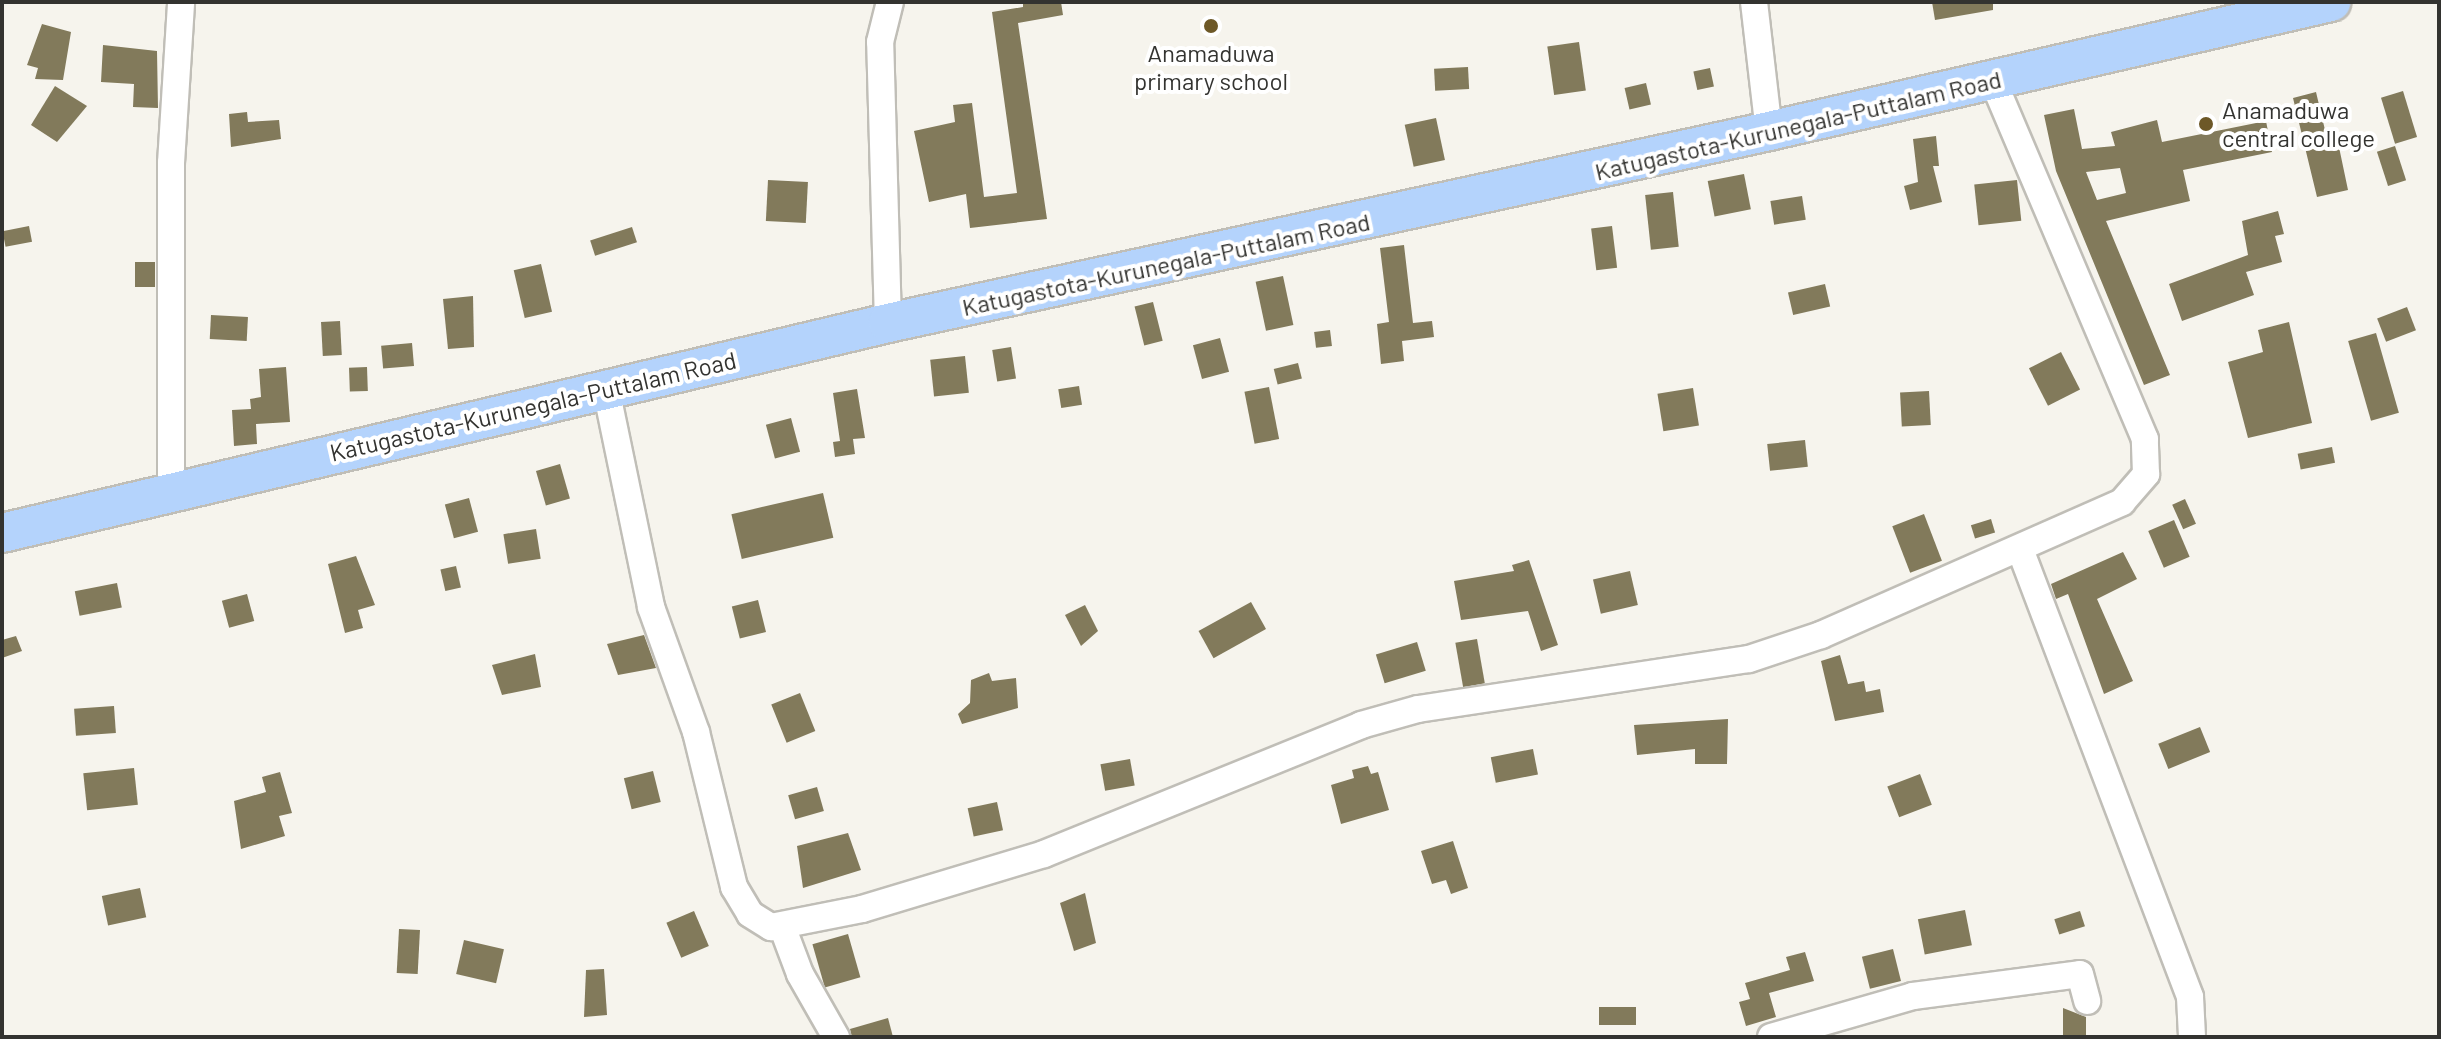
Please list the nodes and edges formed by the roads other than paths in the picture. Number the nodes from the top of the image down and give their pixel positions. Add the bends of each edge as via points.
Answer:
1 (181, 2) edge
2 (890, 2) edge
3 (1754, 2) edge
4 (2331, 2) edge
5 (1993, 81) junction
6 (1769, 131) junction
7 (888, 323) junction
8 (606, 389) junction
9 (171, 491) junction
10 (2, 533) edge
11 (2020, 549) junction
12 (782, 926) junction
13 (2087, 1001) dead end
14 (836, 1037) edge
15 (1771, 1037) edge
16 (2192, 1037) edge

1 - 9 street via 171,163
2 - 7 street via 880,42
3 - 6 street
4 - 5 highway, Katugastota-Kurunegala-Puttalam Road
5 - 6 highway, Katugastota-Kurunegala-Puttalam Road
5 - 11 street via 2145,439 2146,474 2122,502
6 - 7 highway, Katugastota-Kurunegala-Puttalam Road
7 - 8 highway, Katugastota-Kurunegala-Puttalam Road
8 - 9 highway, Katugastota-Kurunegala-Puttalam Road
8 - 12 street via 651,607 696,732 734,887 750,914 771,927
9 - 10 highway, Katugastota-Kurunegala-Puttalam Road
11 - 12 street via 1821,635 1749,659 1418,709 1361,725 1044,854 862,909
11 - 16 street via 2190,997
12 - 14 street via 800,974
13 - 15 street via 2080,974 1913,996

